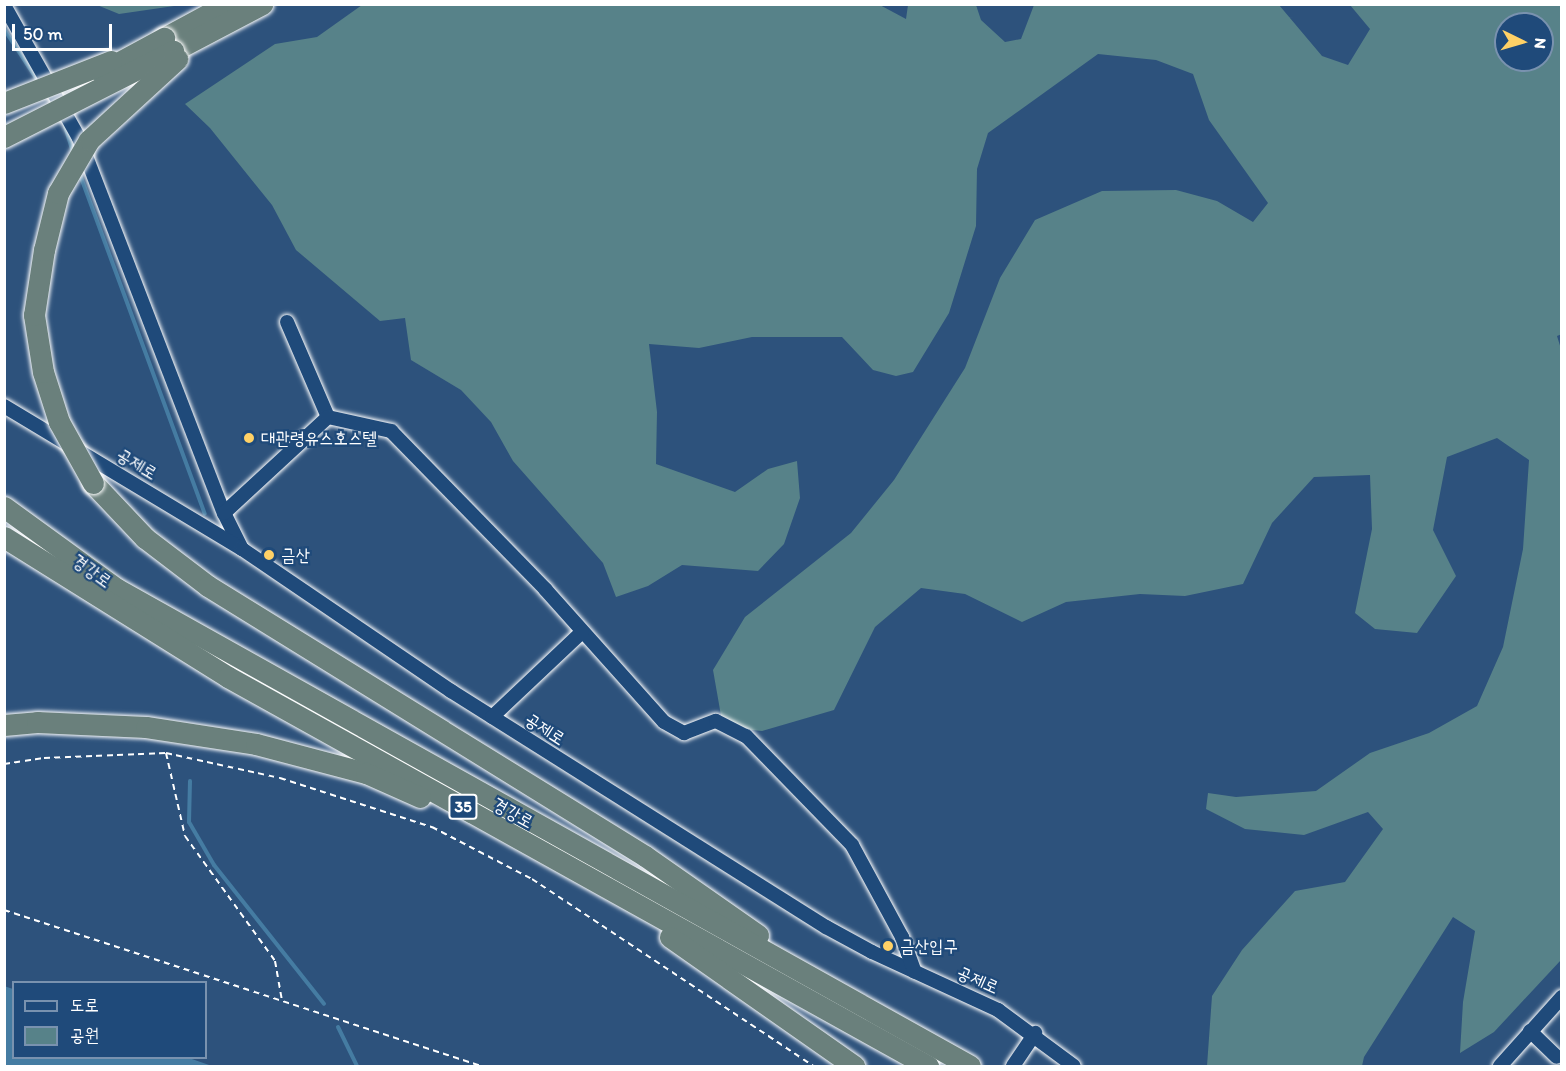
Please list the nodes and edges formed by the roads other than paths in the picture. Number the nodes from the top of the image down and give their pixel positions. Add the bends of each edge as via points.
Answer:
1 (4, 5) edge
2 (245, 7) edge
3 (171, 49) junction
4 (4, 103) edge
5 (4, 122) edge
6 (4, 137) edge
7 (287, 322) dead end
8 (4, 406) edge
9 (328, 417) junction
10 (4, 507) edge
11 (224, 513) junction
12 (4, 537) edge
13 (242, 549) junction
14 (582, 632) junction
15 (492, 717) junction
16 (4, 725) edge
17 (571, 867) junction
18 (597, 883) junction
19 (915, 972) junction
20 (1562, 997) edge
21 (857, 1004) junction
22 (1562, 1009) edge
23 (1035, 1034) junction
24 (1533, 1034) junction
25 (1557, 1057) dead end
26 (967, 1065) edge
27 (854, 1066) edge
28 (928, 1066) edge
29 (1013, 1066) edge
30 (1074, 1066) edge
31 (1500, 1066) edge
32 (1512, 1066) edge

1 - 11 street via 79,138
2 - 3 highway
3 - 4 highway, bridge
3 - 5 highway, bridge
3 - 6 highway, bridge
3 - 21 highway, bridge via 89,140 58,193 44,250 34,315 43,372 59,422 93,483 145,538 208,586 645,856
7 - 9 street
8 - 13 street, 공제로
9 - 11 street
9 - 14 street via 391,431 428,472 446,484
10 - 21 highway, 경강로 via 117,589
11 - 13 street
12 - 17 highway, 경강로 / 35 via 228,677
13 - 15 street, 공제로
14 - 15 street
14 - 19 street via 664,722 684,733 716,721 746,736 852,845 902,937
15 - 19 street, 공제로 via 826,927
16 - 17 highway via 37,722 146,727 256,744 366,773
17 - 18 highway, 경강로 / 35
18 - 27 highway via 748,995
18 - 28 highway, 경강로 / 35
19 - 23 street, 공제로 via 998,1010
20 - 24 street
21 - 26 highway, 경강로
22 - 24 street
23 - 29 street
23 - 30 street, 공제로
24 - 25 street
24 - 31 street
24 - 32 street

